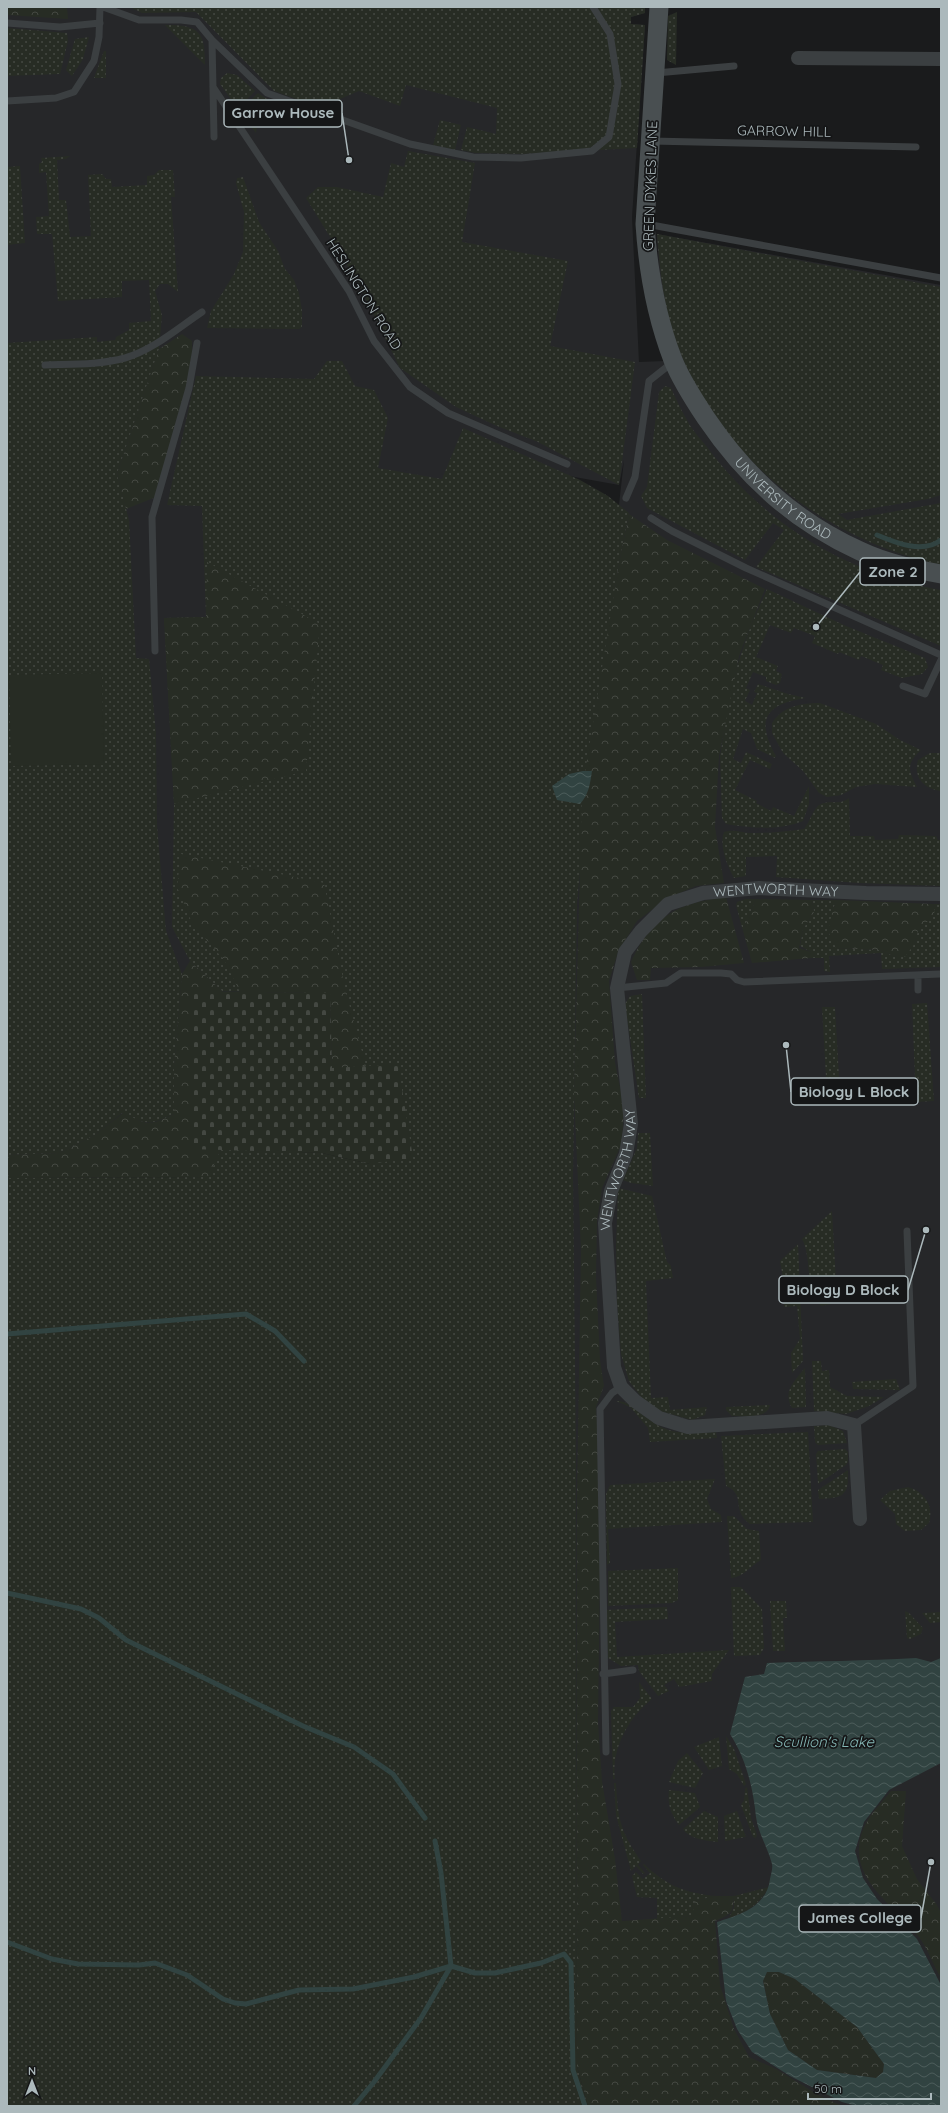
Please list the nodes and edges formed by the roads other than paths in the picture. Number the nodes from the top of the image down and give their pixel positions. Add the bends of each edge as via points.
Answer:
1 (100, 7) edge
2 (103, 7) edge
3 (593, 7) edge
4 (659, 7) edge
5 (7, 22) edge
6 (100, 23) junction
7 (212, 40) junction
8 (798, 58) dead end
9 (941, 59) edge
10 (734, 66) dead end
11 (656, 73) junction
12 (213, 87) junction
13 (7, 101) edge
14 (214, 137) dead end
15 (651, 141) junction
16 (916, 147) dead end
17 (645, 224) junction
18 (941, 278) edge
19 (202, 312) dead end
20 (197, 343) dead end
21 (674, 362) junction
22 (44, 365) dead end
23 (567, 464) dead end
24 (626, 498) dead end
25 (651, 518) dead end
26 (941, 574) edge
27 (155, 651) dead end
28 (941, 655) edge
29 (941, 660) edge
30 (903, 686) dead end
31 (941, 894) edge
32 (940, 974) edge
33 (918, 975) junction
34 (617, 988) junction
35 (918, 990) dead end
36 (907, 1231) dead end
37 (620, 1387) junction
38 (854, 1425) junction
39 (860, 1519) dead end
40 (634, 1670) dead end
41 (603, 1674) junction
42 (606, 1752) dead end

1 - 6 lane
2 - 7 lane via 139,20 197,22
3 - 7 lane via 610,34 618,84 609,136 592,151 521,158 473,157 410,144 267,93
4 - 11 street, GREEN DYKES LANE
5 - 6 lane via 60,27
6 - 13 lane via 94,60 74,92 56,98
7 - 12 lane
8 - 9 street
10 - 11 lane
11 - 15 street, GREEN DYKES LANE
12 - 14 lane
12 - 23 lane, HESLINGTON ROAD via 349,291 374,341 410,387 448,413
15 - 16 lane, GARROW HILL
15 - 17 street, GREEN DYKES LANE
17 - 18 lane
17 - 21 street, GREEN DYKES LANE via 647,260 657,313
19 - 22 lane via 165,338 125,358
20 - 27 lane via 189,388 152,517
21 - 24 lane via 649,381 635,477
21 - 26 street, UNIVERSITY ROAD via 694,402 718,437 751,476 790,510 860,552 908,568
25 - 28 lane via 746,568
29 - 30 lane via 925,694
31 - 34 street, WENTWORTH WAY via 760,888 703,893 668,904 641,930 625,952
32 - 33 lane
33 - 34 lane via 744,982 722,972 680,973 666,983
33 - 35 lane
34 - 37 street, WENTWORTH WAY via 631,1124 626,1154 611,1190 605,1223 614,1367
36 - 38 lane via 913,1386
37 - 38 street, WENTWORTH WAY via 635,1402 659,1418 688,1427 827,1418
37 - 41 lane via 600,1409
38 - 39 street
40 - 41 lane
41 - 42 lane

